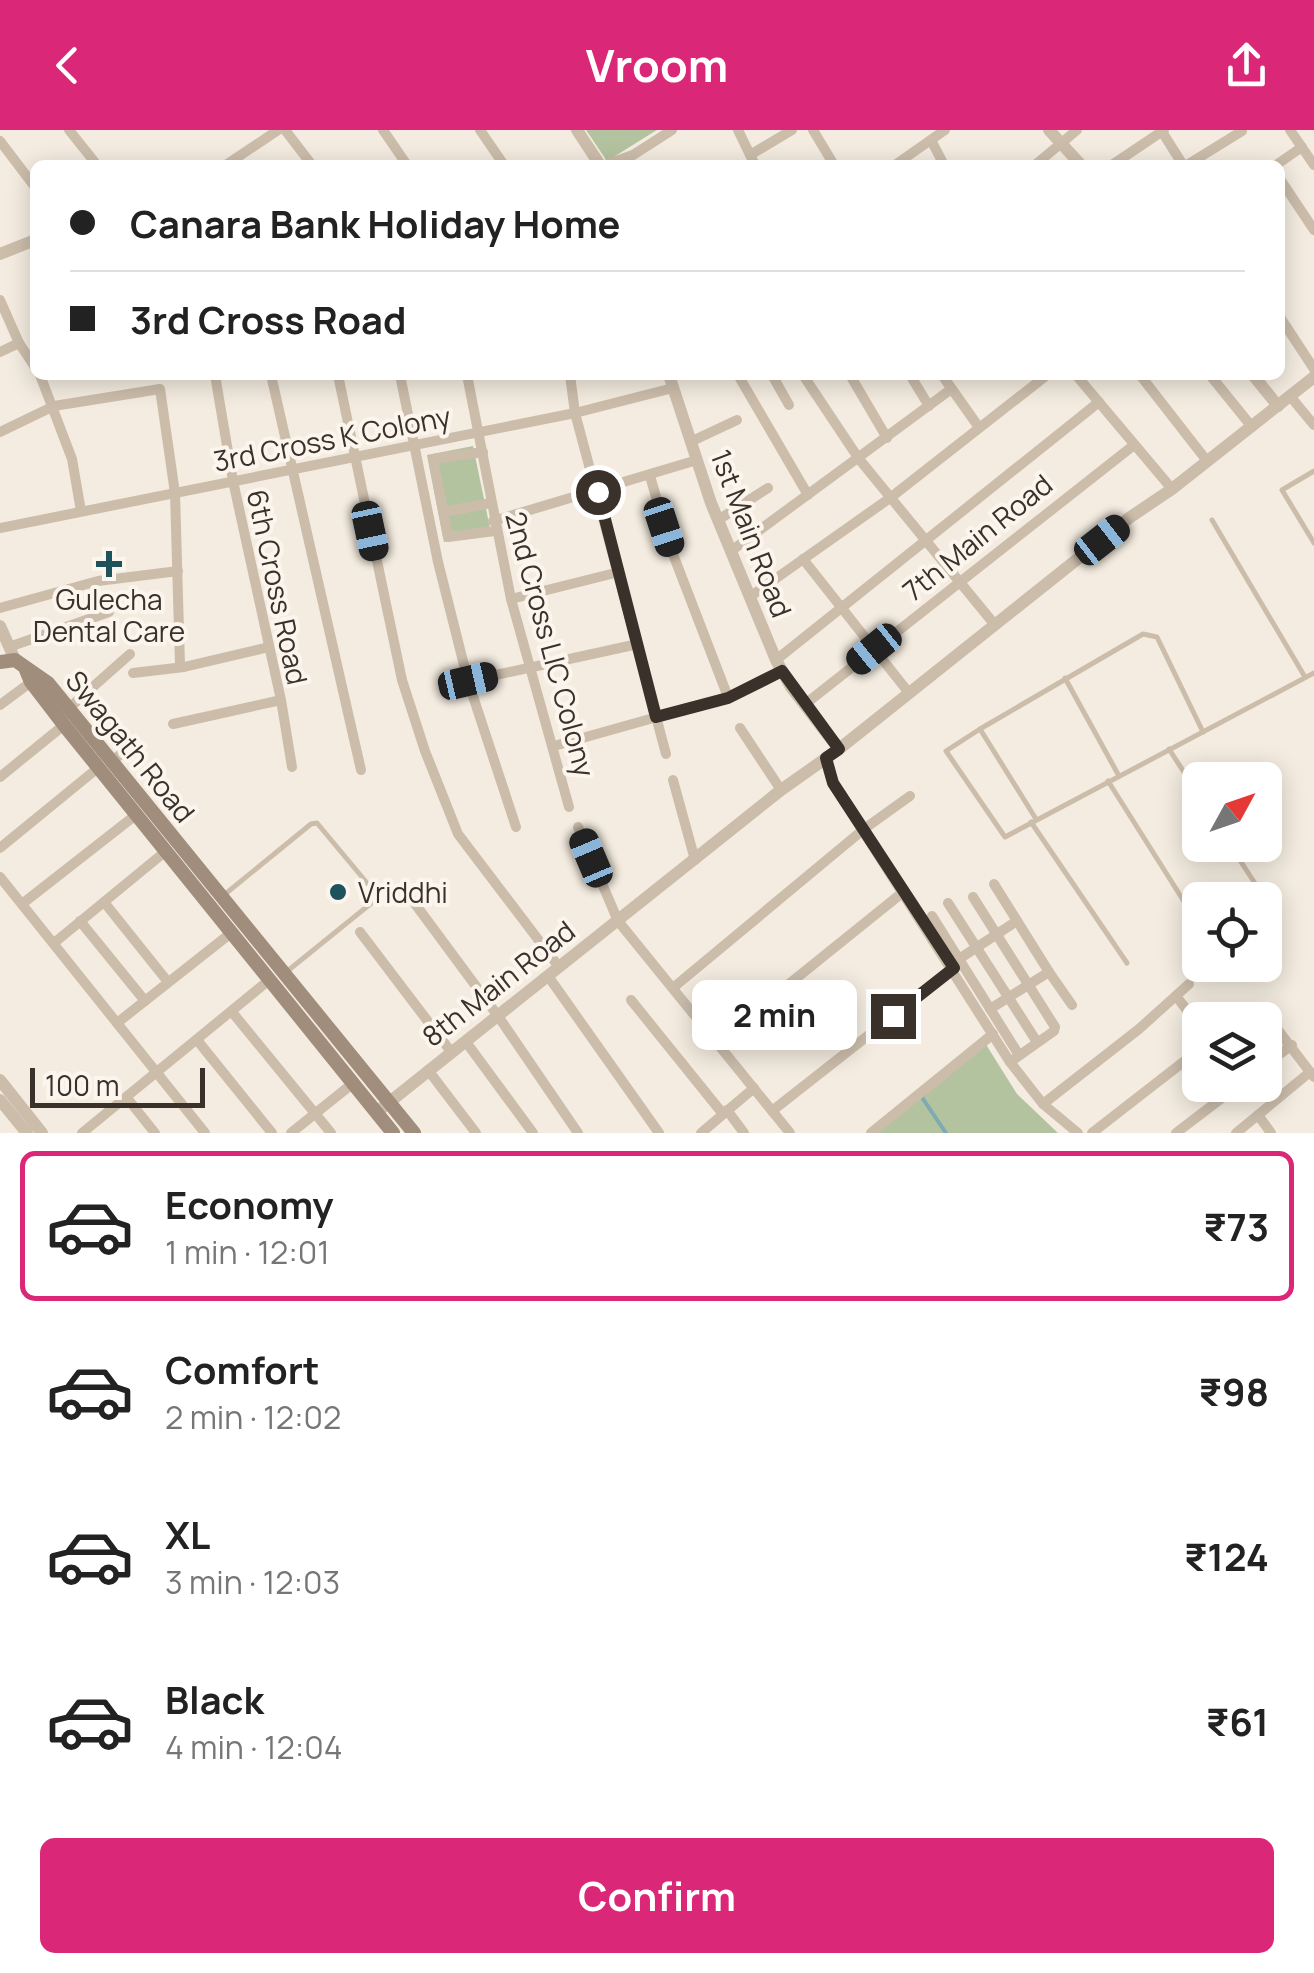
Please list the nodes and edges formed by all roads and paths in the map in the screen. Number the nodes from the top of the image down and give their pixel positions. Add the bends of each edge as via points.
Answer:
1 (69, 130) edge
2 (281, 130) edge
3 (383, 130) edge
4 (480, 130) edge
5 (577, 130) edge
6 (672, 130) edge
7 (738, 130) edge
8 (792, 130) edge
9 (813, 130) edge
10 (945, 130) edge
11 (1049, 130) edge
12 (1078, 130) edge
13 (1162, 130) edge
14 (1290, 130) edge
15 (1242, 132) edge
16 (931, 140) junction
17 (0, 141) edge
18 (1062, 144) junction
19 (1302, 147) junction
20 (93, 160) edge
21 (234, 160) edge
22 (308, 160) edge
23 (404, 160) edge
24 (501, 160) edge
25 (598, 160) edge
26 (616, 160) edge
27 (752, 160) edge
28 (827, 160) edge
29 (901, 160) edge
30 (941, 160) edge
31 (1042, 160) edge
32 (1076, 160) edge
33 (1119, 160) edge
34 (1182, 160) edge
35 (1194, 160) edge
36 (1283, 160) edge
37 (1314, 165) edge
38 (30, 180) edge
39 (1285, 186) edge
40 (1314, 230) edge
41 (30, 242) edge
42 (2, 251) edge
43 (0, 300) edge
44 (1285, 325) edge
45 (19, 342) junction
46 (0, 352) edge
47 (30, 359) edge
48 (1314, 369) edge
49 (1314, 377) edge
50 (42, 380) edge
51 (215, 380) edge
52 (272, 380) edge
53 (339, 380) edge
54 (401, 380) edge
55 (468, 380) edge
56 (571, 380) edge
57 (741, 380) edge
58 (775, 380) edge
59 (807, 380) edge
60 (853, 380) edge
61 (913, 380) edge
62 (945, 380) edge
63 (1040, 380) edge
64 (1080, 380) edge
65 (1144, 380) edge
66 (1214, 380) edge
67 (1256, 380) edge
68 (671, 382) edge
69 (950, 390) junction
70 (1290, 396) junction
71 (1099, 402) junction
72 (789, 405) dead end
73 (54, 406) junction
74 (929, 406) junction
75 (1278, 406) junction
76 (575, 413) junction
77 (737, 420) dead end
78 (1314, 425) edge
79 (978, 426) junction
80 (1252, 427) junction
81 (480, 431) junction
82 (0, 432) edge
83 (887, 438) junction
84 (690, 442) junction
85 (412, 445) junction
86 (1134, 445) junction
87 (482, 452) junction
88 (354, 456) junction
89 (859, 459) junction
90 (697, 460) junction
91 (1208, 461) junction
92 (291, 469) junction
93 (1314, 471) edge
94 (650, 476) junction
95 (233, 481) junction
96 (768, 488) dead end
97 (1172, 489) junction
98 (175, 492) junction
99 (598, 492) junction
100 (808, 495) junction
101 (890, 498) junction
102 (425, 503) junction
103 (490, 503) junction
104 (442, 506) junction
105 (81, 512) junction
106 (718, 520) junction
107 (1212, 520) dead end
108 (494, 526) junction
109 (0, 528) edge
110 (924, 540) junction
111 (1314, 543) edge
112 (732, 551) junction
113 (803, 559) junction
114 (178, 571) junction
115 (619, 572) junction
116 (959, 580) junction
117 (751, 596) junction
118 (510, 599) junction
119 (0, 608) edge
120 (841, 608) junction
121 (109, 612) dead end
122 (995, 625) junction
123 (0, 626) edge
124 (638, 644) junction
125 (269, 647) junction
126 (874, 649) junction
127 (130, 654) dead end
128 (16, 664) edge
129 (532, 666) junction
130 (779, 666) junction
131 (184, 667) junction
132 (133, 673) dead end
133 (1314, 673) edge
134 (1065, 678) junction
135 (1305, 678) junction
136 (468, 681) junction
137 (909, 692) junction
138 (728, 698) junction
139 (280, 700) junction
140 (0, 705) edge
141 (804, 705) junction
142 (70, 708) junction
143 (656, 717) junction
144 (173, 724) dead end
145 (64, 725) junction
146 (740, 728) dead end
147 (980, 729) junction
148 (1203, 732) junction
149 (134, 746) dead end
150 (554, 746) junction
151 (839, 749) junction
152 (1169, 749) junction
153 (666, 754) dead end
154 (826, 758) junction
155 (105, 764) junction
156 (292, 767) dead end
157 (1182, 769) edge
158 (360, 770) dead end
159 (1119, 776) junction
160 (0, 777) edge
161 (673, 780) dead end
162 (1108, 782) junction
163 (782, 790) junction
164 (910, 796) dead end
165 (570, 807) dead end
166 (137, 814) junction
167 (1033, 821) junction
168 (516, 826) dead end
169 (578, 827) dead end
170 (864, 829) junction
171 (0, 848) edge
172 (166, 851) junction
173 (695, 860) junction
174 (0, 876) edge
175 (994, 884) dead end
176 (407, 893) dead end
177 (902, 893) junction
178 (221, 897) junction
179 (973, 897) dead end
180 (1182, 898) edge
181 (104, 902) junction
182 (948, 903) dead end
183 (22, 904) junction
184 (932, 916) dead end
185 (80, 921) junction
186 (618, 921) junction
187 (1018, 921) junction
188 (360, 932) dead end
189 (230, 933) junction
190 (997, 934) junction
191 (54, 944) junction
192 (976, 947) junction
193 (1127, 963) dead end
194 (956, 964) junction
195 (553, 971) junction
196 (1049, 972) junction
197 (284, 974) junction
198 (268, 980) junction
199 (168, 982) junction
200 (1189, 984) dead end
201 (1029, 985) junction
202 (674, 987) junction
203 (1176, 996) junction
204 (1008, 997) junction
205 (631, 1000) dead end
206 (144, 1001) junction
207 (1182, 1004) edge
208 (1072, 1005) dead end
209 (990, 1010) junction
210 (232, 1012) junction
211 (498, 1016) junction
212 (117, 1024) junction
213 (1282, 1033) edge
214 (995, 1038) junction
215 (197, 1040) junction
216 (466, 1042) junction
217 (717, 1042) junction
218 (1037, 1042) junction
219 (1292, 1045) junction
220 (1282, 1052) edge
221 (452, 1054) junction
222 (1015, 1059) junction
223 (1182, 1063) edge
224 (428, 1070) junction
225 (156, 1073) junction
226 (1312, 1075) edge
227 (1, 1084) edge
228 (352, 1084) junction
229 (754, 1088) junction
230 (126, 1098) junction
231 (0, 1100) edge
232 (1217, 1102) edge
233 (1043, 1104) junction
234 (382, 1108) junction
235 (772, 1111) junction
236 (725, 1112) junction
237 (316, 1113) junction
238 (1258, 1116) junction
239 (98, 1120) junction
240 (27, 1133) edge
241 (42, 1133) edge
242 (82, 1133) edge
243 (108, 1133) edge
244 (155, 1133) edge
245 (205, 1133) edge
246 (272, 1133) edge
247 (290, 1133) edge
248 (331, 1133) edge
249 (393, 1133) edge
250 (414, 1133) edge
251 (476, 1133) edge
252 (533, 1133) edge
253 (578, 1133) edge
254 (658, 1133) edge
255 (700, 1133) edge
256 (744, 1133) edge
257 (790, 1133) edge
258 (871, 1133) edge
259 (1078, 1133) edge
260 (1092, 1133) edge
261 (1176, 1133) edge
262 (1236, 1133) edge
263 (1272, 1133) edge

1 - 20 street
2 - 21 street
2 - 22 street
3 - 23 street
4 - 24 street
5 - 25 street
6 - 26 street
7 - 27 street
8 - 27 street
9 - 28 street
10 - 16 street
11 - 18 street
12 - 18 street
13 - 33 street
13 - 34 street
14 - 19 street
15 - 35 street
16 - 29 street
16 - 30 street
17 - 38 street
18 - 31 street
18 - 32 street
19 - 36 street
19 - 37 street
39 - 40 street
41 - 42 street
43 - 45 street
44 - 48 street
45 - 46 street
45 - 47 street
49 - 70 street, 8th Main Road
50 - 73 street
51 - 95 street, 6th Cross Road
52 - 92 street
53 - 88 street
54 - 85 street
55 - 81 street, 2nd Cross LIC Colony
56 - 76 street
57 - 100 street
58 - 72 street
59 - 89 street
60 - 83 street
61 - 74 street
62 - 69 street
63 - 79 street
64 - 71 street
65 - 91 street
66 - 80 street
67 - 75 street
68 - 76 street, 3rd Cross K Colony
68 - 84 street, 1st Main Road
69 - 74 street
69 - 79 street
70 - 75 street, 8th Main Road
70 - 78 street
71 - 86 street
71 - 110 street
73 - 82 street
73 - 98 street via 160,389
73 - 105 street
74 - 83 street
75 - 80 street, 8th Main Road
76 - 81 street, 3rd Cross K Colony
76 - 99 street
77 - 84 street
79 - 101 street
80 - 91 street, 8th Main Road
81 - 85 street, 3rd Cross K Colony
81 - 87 street, 2nd Cross LIC Colony
83 - 89 street
84 - 90 street, 1st Main Road
85 - 88 street, 3rd Cross K Colony
85 - 102 street
86 - 97 street
86 - 116 street, 7th Main Road
87 - 103 street, 2nd Cross LIC Colony
87 - 104 street via 433,460
88 - 92 street, 3rd Cross K Colony
88 - 195 street via 402,680 425,752 458,834
89 - 100 street
89 - 101 street
90 - 94 street
90 - 106 street, 1st Main Road
91 - 97 street, 8th Main Road
92 - 95 street, 3rd Cross K Colony
92 - 158 street
93 - 111 lane via 1282,490
94 - 99 street
94 - 138 street
95 - 98 street, 3rd Cross K Colony
95 - 125 street, 6th Cross Road
96 - 106 street
97 - 122 street, 8th Main Road
98 - 105 street, 3rd Cross K Colony
98 - 114 street
99 - 108 street
99 - 115 street
100 - 112 street
101 - 110 street
101 - 113 street
102 - 104 street
102 - 136 street
103 - 104 street
103 - 108 street, 2nd Cross LIC Colony
104 - 108 street via 448,538
105 - 109 street, 3rd Cross K Colony
106 - 112 street, 1st Main Road
107 - 135 lane
108 - 118 street, 2nd Cross LIC Colony
110 - 116 street
110 - 120 street
112 - 117 street, 1st Main Road
113 - 117 street
113 - 120 street
114 - 119 street via 98,581
114 - 131 street
115 - 118 street
115 - 124 street
116 - 122 street
116 - 126 street, 7th Main Road
117 - 130 street, 1st Main Road
118 - 129 street, 2nd Cross LIC Colony
120 - 126 street
120 - 130 street
121 - 128 street
122 - 137 street, 8th Main Road
123 - 128 street
124 - 129 street
124 - 143 street
125 - 131 street
125 - 139 street, 6th Cross Road
126 - 137 street
126 - 141 street, 7th Main Road
127 - 142 street
128 - 140 street
128 - 142 main road, Swagath Road via 39,674
128 - 145 main road, Swagath Road
129 - 136 street
129 - 150 street, 2nd Cross LIC Colony
130 - 138 street
130 - 141 street, 1st Main Road
131 - 132 street
133 - 135 lane
134 - 147 lane
134 - 148 lane via 1149,634 1157,638
134 - 159 lane
135 - 148 lane
136 - 168 street
137 - 151 street, 8th Main Road
138 - 143 street
139 - 144 street, 6th Cross Road
139 - 156 street
141 - 151 street, 1st Main Road
142 - 155 main road, Swagath Road
143 - 150 street
143 - 153 street
145 - 155 main road, Swagath Road
145 - 160 street
146 - 163 street
147 - 167 lane
147 - 167 lane via 946,751 1005,837
148 - 152 lane
149 - 155 street
150 - 165 street, 2nd Cross LIC Colony
151 - 154 street, 8th Main Road
152 - 157 lane
152 - 159 lane
154 - 163 street, 8th Main Road
154 - 170 street via 833,783
155 - 166 main road, Swagath Road
155 - 171 street
155 - 178 main road, Swagath Road
159 - 162 lane
161 - 173 street
162 - 167 lane
162 - 180 lane
163 - 173 street, 8th Main Road
164 - 170 street
166 - 172 main road, Swagath Road
166 - 183 street
167 - 193 lane
169 - 186 street
170 - 177 street
170 - 202 street
172 - 181 street
172 - 189 main road, Swagath Road
173 - 186 street, 8th Main Road
174 - 183 street
175 - 187 street
176 - 211 street
177 - 194 street
177 - 217 street
178 - 197 main road, Swagath Road
178 - 197 lane via 318,822 376,895
179 - 190 street
181 - 185 street
181 - 199 street
182 - 192 street
183 - 191 street
184 - 194 street
185 - 191 street
185 - 206 street
186 - 195 street, 8th Main Road
186 - 202 street
187 - 190 street
187 - 196 street
188 - 221 street
189 - 198 main road, Swagath Road
189 - 199 street
190 - 192 street
190 - 201 street
191 - 212 street
192 - 194 street
192 - 204 street
194 - 209 street
194 - 214 street
194 - 235 street
195 - 211 street, 8th Main Road
195 - 254 street
196 - 201 street
196 - 208 street
197 - 234 main road, Swagath Road
198 - 210 street
198 - 228 main road, Swagath Road
199 - 206 street
200 - 203 street
201 - 204 street
201 - 218 street via 1056,1027
202 - 217 street
203 - 207 street
203 - 233 street
204 - 209 street
204 - 218 street
205 - 236 street
206 - 212 street
209 - 222 street
210 - 215 street
210 - 237 street
211 - 216 street, 8th Main Road
211 - 253 street
212 - 225 street
213 - 219 street
214 - 222 street
214 - 258 street
215 - 225 street
215 - 246 street
216 - 221 street, 8th Main Road
216 - 252 street
217 - 229 street
218 - 222 street
219 - 220 street
219 - 226 street
221 - 224 street, 8th Main Road
222 - 233 street
223 - 260 street
224 - 234 street, 8th Main Road
224 - 251 street
225 - 230 street
225 - 245 street
226 - 238 street
227 - 241 street
228 - 234 main road, Swagath Road
228 - 237 street
229 - 235 street
229 - 236 street
230 - 239 street
230 - 244 street
231 - 240 street
232 - 261 street
233 - 259 street
234 - 249 main road, Swagath Road
234 - 250 main road, Swagath Road
235 - 257 street
236 - 255 street
236 - 256 street
237 - 247 street
237 - 248 street
238 - 262 street
238 - 263 street
239 - 242 street
239 - 243 street

